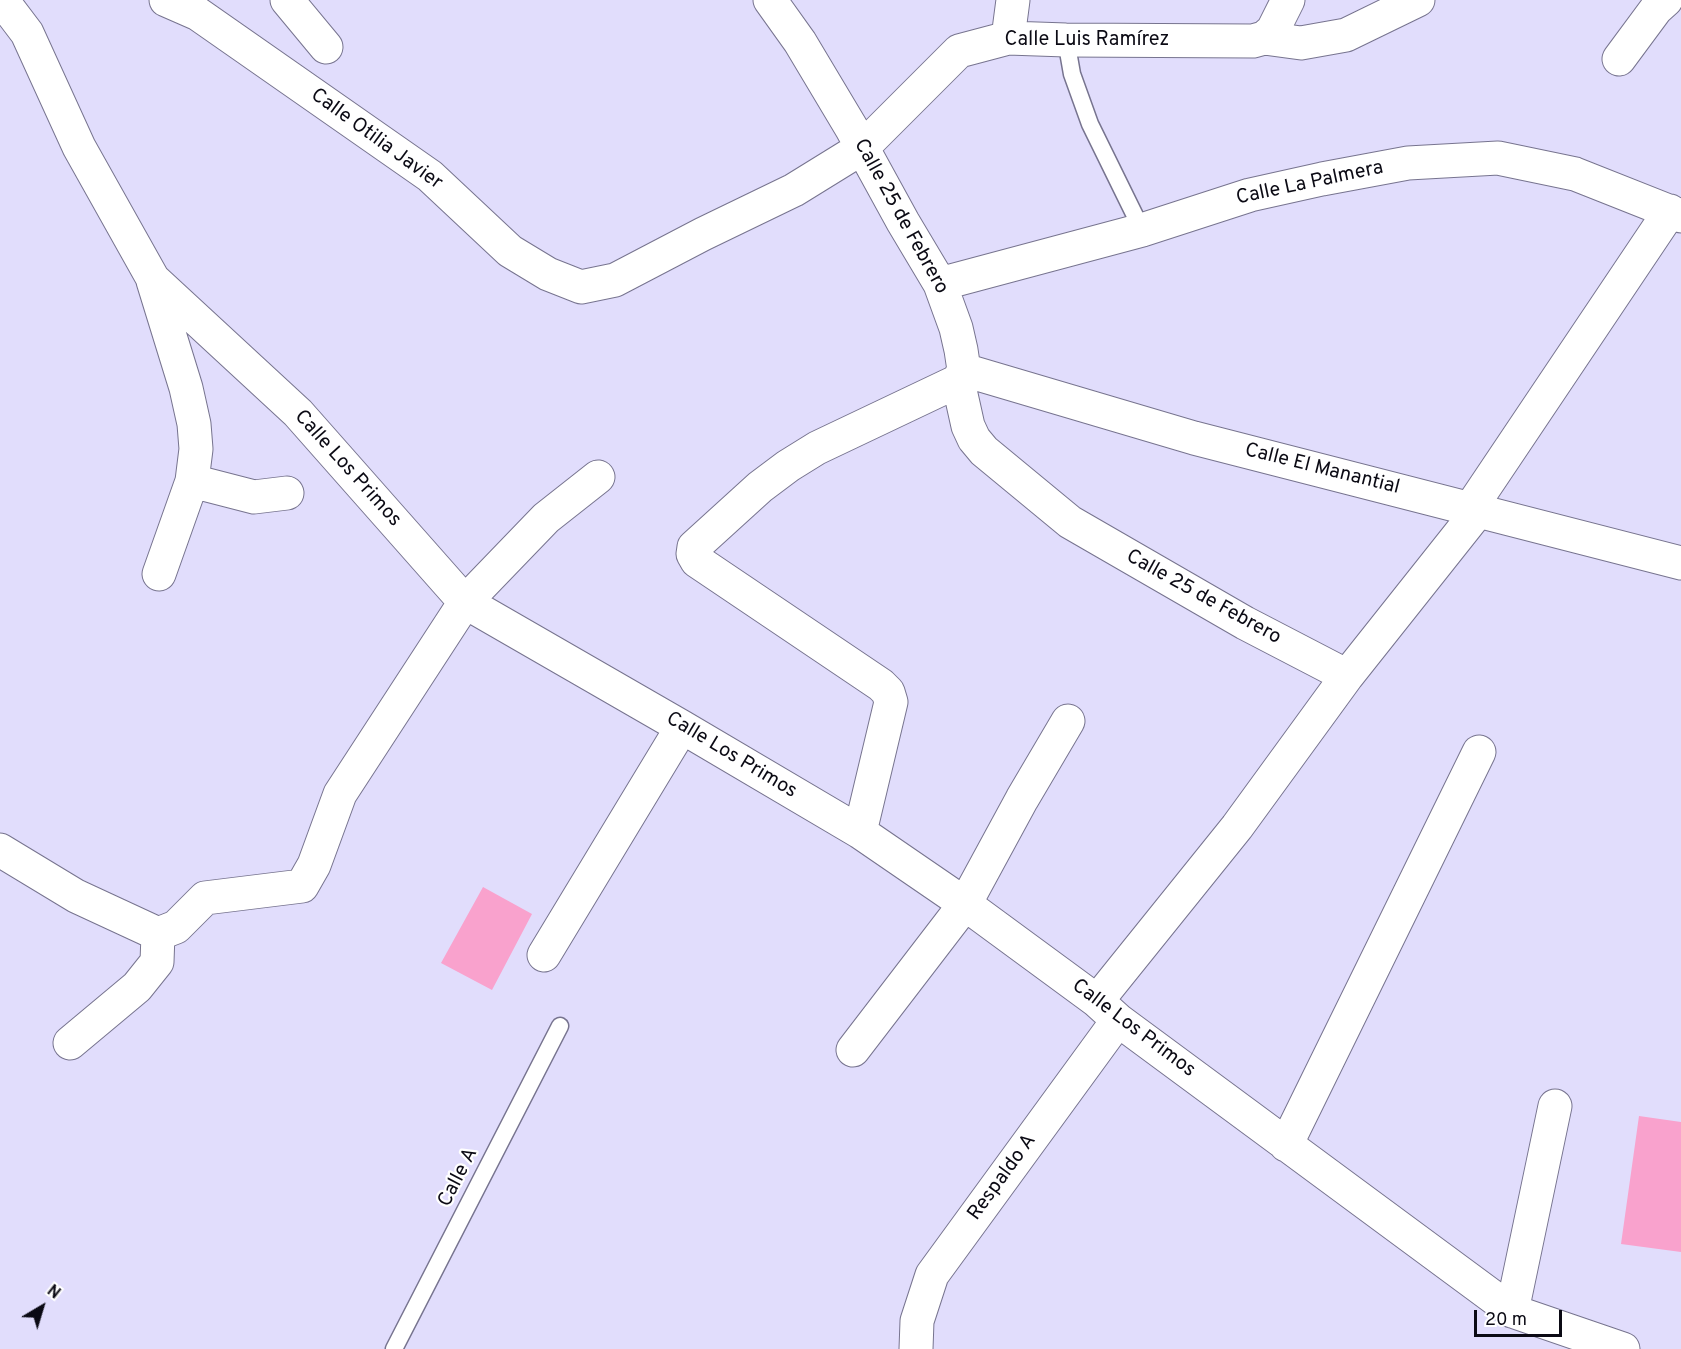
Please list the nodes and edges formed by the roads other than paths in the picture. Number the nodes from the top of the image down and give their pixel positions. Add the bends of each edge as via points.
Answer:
1 (166, 0) edge
2 (287, 0) edge
3 (770, 0) edge
4 (1013, 0) edge
5 (1288, 0) edge
6 (1418, 0) edge
7 (1666, 0) edge
8 (11, 5) edge
9 (1008, 38) junction
10 (1264, 38) junction
11 (1066, 40) junction
12 (326, 47) dead end
13 (1619, 59) dead end
14 (862, 148) junction
15 (1676, 213) edge
16 (1142, 230) junction
17 (153, 279) junction
18 (615, 280) joint
19 (940, 284) junction
20 (961, 375) junction
21 (598, 477) dead end
22 (192, 481) junction
23 (287, 493) dead end
24 (1474, 510) junction
25 (1681, 563) edge
26 (159, 574) dead end
27 (465, 602) junction
28 (1347, 676) junction
29 (1068, 721) dead end
30 (682, 727) junction
31 (1479, 752) dead end
32 (860, 832) junction
33 (0, 850) edge
34 (965, 904) junction
35 (158, 934) junction
36 (544, 955) dead end
37 (1108, 1011) junction
38 (560, 1026) dead end
39 (70, 1043) dead end
40 (853, 1050) dead end
41 (1555, 1106) dead end
42 (1286, 1145) junction
43 (1512, 1311) junction
44 (394, 1349) edge
45 (916, 1349) edge
46 (1623, 1349) edge

1 - 18 street, Calle Otilia Javier via 198,14 430,176 510,251 548,274 581,287
2 - 12 street
3 - 14 street, Calle 25 de Febrero via 800,42
4 - 9 street
5 - 10 street via 1273,30
6 - 10 street, Calle Luis Ramírez via 1346,35 1301,43
7 - 13 street
8 - 17 street, Calle Los Primos via 79,147
9 - 11 street, Calle Luis Ramírez
9 - 14 street, Calle Luis Ramírez via 959,51
10 - 11 street, Calle Luis Ramírez
11 - 16 lane via 1072,74 1090,124
14 - 18 street, Calle Luis Ramírez via 794,190
14 - 19 street, Calle 25 de Febrero
15 - 16 street, Calle La Palmera via 1575,174 1498,158 1408,163 1322,179 1250,195
15 - 24 street, Respaldo A
16 - 19 street, Calle La Palmera
17 - 22 street via 194,424
17 - 27 street, Calle Los Primos via 298,413
19 - 20 street, Calle 25 de Febrero via 956,328
20 - 24 street, Calle El Manantial
20 - 28 street, Calle 25 de Febrero via 968,426 974,439 1070,522 1245,623
20 - 32 street via 788,466 694,547 697,561 888,692 891,702
21 - 27 street via 546,518
22 - 23 street via 254,497
22 - 26 street
24 - 25 street, Calle El Manantial
24 - 28 street, Respaldo A
27 - 30 street, Calle Los Primos
27 - 35 street via 340,794 314,865 302,886 205,898 176,927
28 - 37 street, Respaldo A
29 - 34 street
30 - 32 street, Calle Los Primos
30 - 36 street
31 - 42 street
32 - 34 street, Calle Los Primos
33 - 35 street via 76,896
34 - 37 street, Calle Los Primos
34 - 40 street
35 - 39 street via 157,962 137,987
37 - 42 street, Calle Los Primos
37 - 45 street, Respaldo A via 932,1275 917,1321
38 - 44 lane, Calle A
41 - 43 street
42 - 43 street, Calle Los Primos
43 - 46 street, Calle Los Primos

